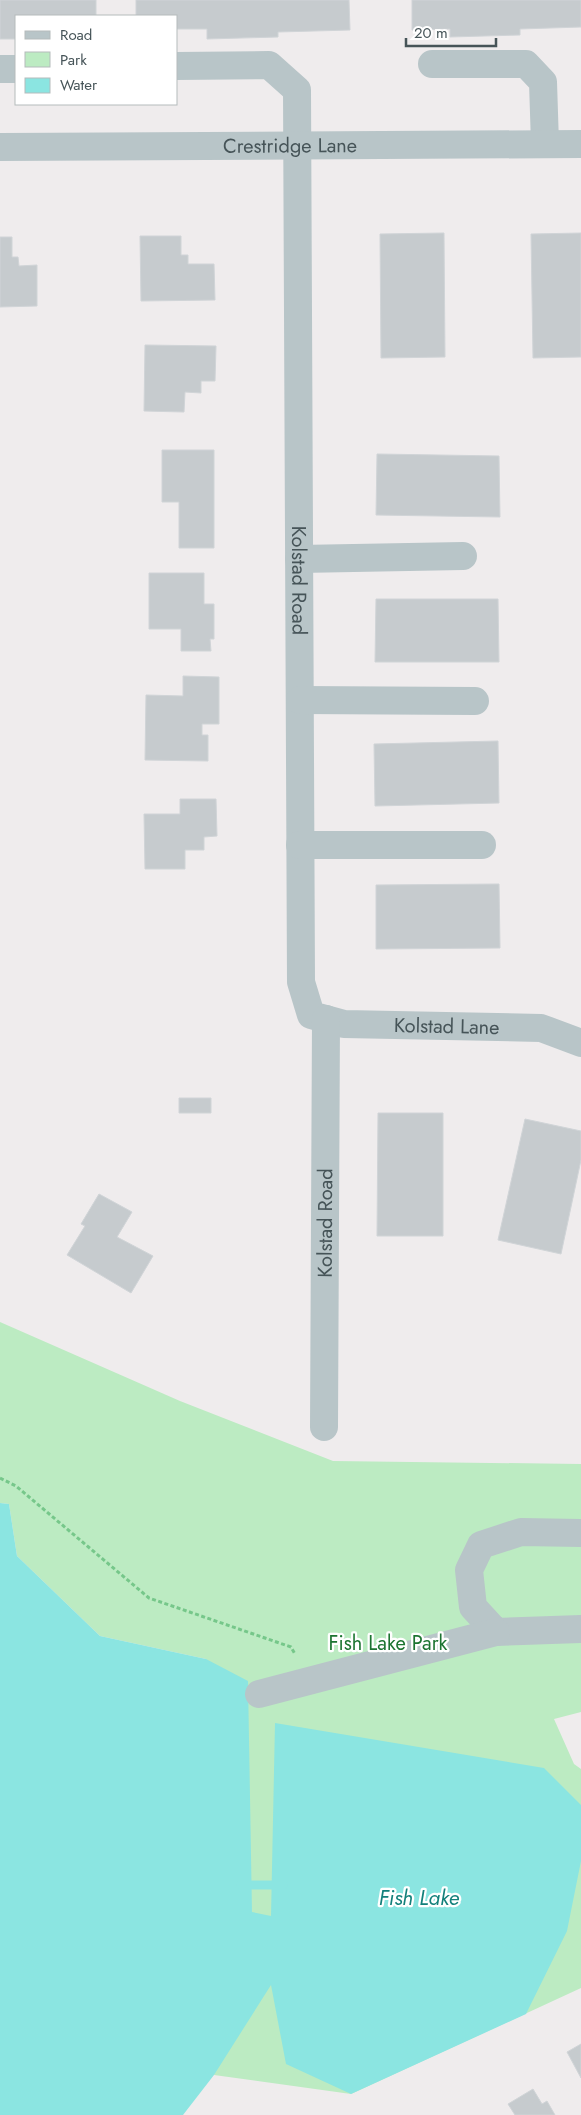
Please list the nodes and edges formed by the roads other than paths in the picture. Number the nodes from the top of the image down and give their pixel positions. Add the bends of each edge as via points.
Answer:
1 (432, 64) dead end
2 (178, 66) edge
3 (0, 69) edge
4 (15, 69) edge
5 (545, 144) junction
6 (581, 144) edge
7 (297, 146) junction
8 (0, 148) edge
9 (463, 556) dead end
10 (299, 559) junction
11 (300, 700) junction
12 (475, 701) dead end
13 (300, 844) junction
14 (482, 844) dead end
15 (318, 1017) junction
16 (581, 1043) edge
17 (324, 1426) dead end
18 (581, 1533) edge
19 (581, 1629) edge
20 (496, 1632) junction
21 (259, 1694) dead end

1 - 5 street via 526,64 543,82
2 - 7 street, Kolstad Road via 269,65 297,90
3 - 4 street
5 - 6 street, Crestridge Lane
5 - 7 street, Crestridge Lane
7 - 8 street, Crestridge Lane
7 - 10 street, Kolstad Road
9 - 10 street
10 - 11 street, Kolstad Road
11 - 12 street
11 - 13 street, Kolstad Road
13 - 14 street
13 - 15 street, Kolstad Road via 301,982
15 - 16 street, Kolstad Lane via 344,1024 540,1028
15 - 17 street, Kolstad Road
18 - 20 street via 521,1532 481,1545 469,1570 472,1607
19 - 20 street
20 - 21 street

